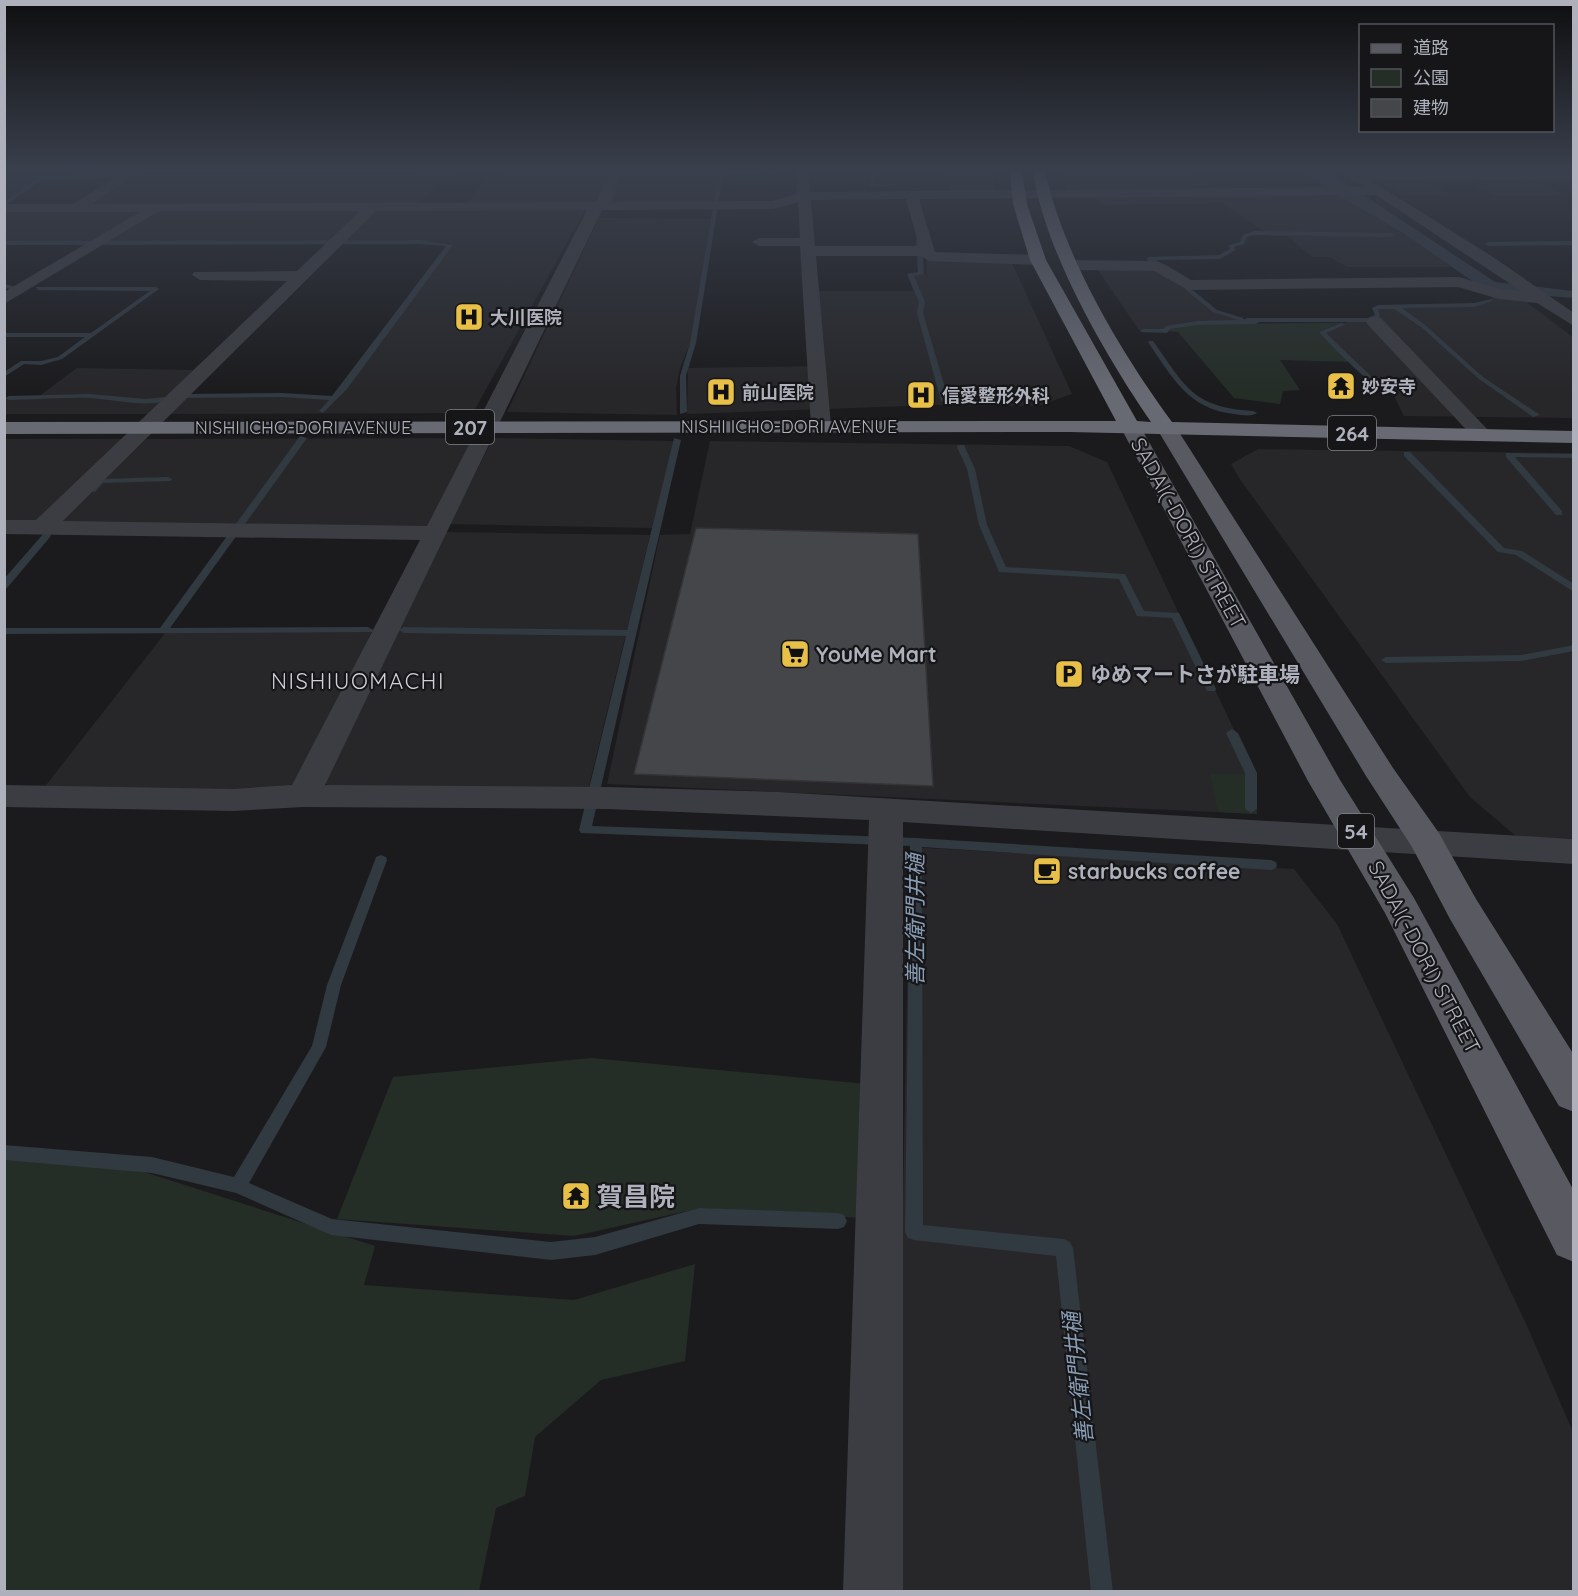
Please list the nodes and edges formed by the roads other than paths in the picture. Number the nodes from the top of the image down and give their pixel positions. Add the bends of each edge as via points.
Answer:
1 (92, 245) edge
2 (332, 245) edge
3 (576, 245) edge
4 (793, 245) edge
5 (920, 245) edge
6 (1032, 245) edge
7 (1060, 245) edge
8 (1462, 245) edge
9 (808, 247) junction
10 (921, 251) junction
11 (1038, 260) junction
12 (1070, 265) junction
13 (200, 275) dead end
14 (301, 276) junction
15 (1541, 298) junction
16 (4, 299) edge
17 (1574, 321) edge
18 (1375, 322) dead end
19 (821, 426) junction
20 (485, 427) junction
21 (4, 428) edge
22 (145, 428) junction
23 (1131, 428) junction
24 (1167, 429) junction
25 (1482, 435) junction
26 (1574, 437) edge
27 (4, 527) edge
28 (42, 528) junction
29 (435, 533) junction
30 (4, 796) edge
31 (303, 796) junction
32 (886, 829) junction
33 (1360, 838) junction
34 (1427, 842) junction
35 (1574, 852) edge
36 (1574, 1093) edge
37 (1574, 1239) edge
38 (873, 1592) edge

1 - 16 street
2 - 14 street
3 - 20 street
4 - 9 street
5 - 10 street
6 - 11 highway
7 - 12 highway
8 - 15 street
9 - 10 street
9 - 19 street
10 - 11 street via 929,256
11 - 23 highway via 1091,362
12 - 15 street via 1151,266 1188,285 1459,282 1499,294
12 - 24 highway via 1146,401
13 - 14 street
14 - 22 street
15 - 17 street
18 - 25 street
19 - 20 highway, NISHI ICHO-DORI AVENUE / 207
19 - 23 highway, NISHI ICHO-DORI AVENUE / 207
20 - 22 highway, NISHI ICHO-DORI AVENUE / 207
20 - 29 street via 485,435
21 - 22 highway, NISHI ICHO-DORI AVENUE / 207
22 - 28 street
23 - 24 highway, NISHI ICHO-DORI AVENUE / 264
23 - 33 main road, SADAI(-DORI) STREET / 54 via 1324,781
24 - 25 highway, NISHI ICHO-DORI AVENUE / 264
24 - 34 main road, SADAI(-DORI) STREET / 54
25 - 26 highway, NISHI ICHO-DORI AVENUE / 264
27 - 28 street
28 - 29 street
29 - 31 street
30 - 31 street via 233,800
31 - 32 street via 778,803
32 - 33 street
32 - 38 street
33 - 34 street
33 - 37 main road, SADAI(-DORI) STREET / 54 via 1401,908
34 - 35 street
34 - 36 main road, SADAI(-DORI) STREET / 54

